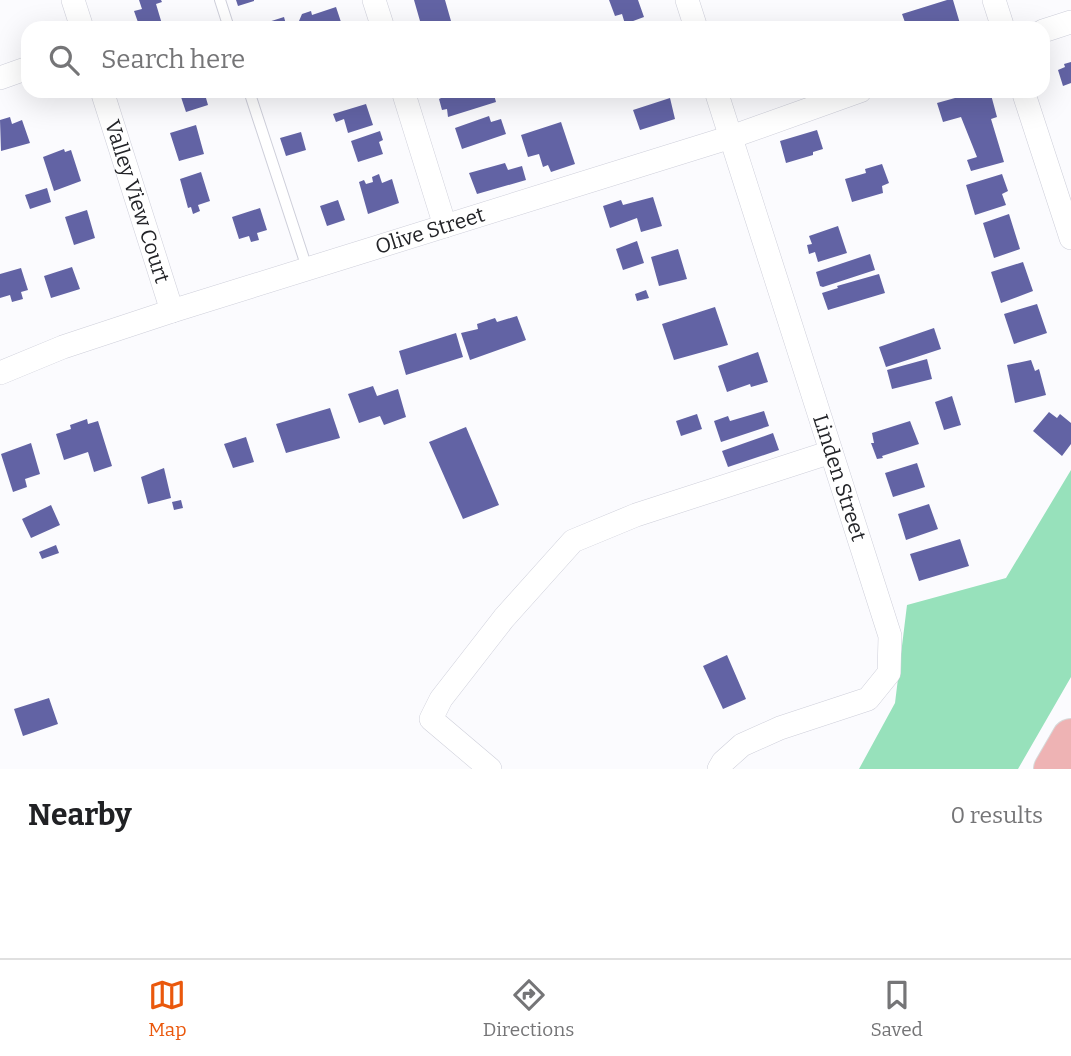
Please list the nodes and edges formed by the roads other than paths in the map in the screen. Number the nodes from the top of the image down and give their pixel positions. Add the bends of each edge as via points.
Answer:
1 (73, 0) edge
2 (220, 0) edge
3 (374, 0) edge
4 (687, 0) edge
5 (994, 0) edge
6 (80, 21) edge
7 (227, 21) edge
8 (381, 21) edge
9 (694, 21) edge
10 (1001, 21) edge
11 (1071, 22) edge
12 (1050, 29) edge
13 (21, 70) edge
14 (0, 78) edge
15 (104, 98) edge
16 (252, 98) edge
17 (405, 98) edge
18 (718, 98) edge
19 (840, 98) edge
20 (1025, 98) edge
21 (731, 137) junction
22 (445, 226) junction
23 (1071, 238) edge
24 (307, 268) junction
25 (172, 311) junction
26 (0, 373) edge
27 (831, 452) junction
28 (1071, 738) edge
29 (490, 769) edge
30 (719, 769) edge
31 (1053, 769) edge

1 - 6 street
2 - 7 lane
3 - 8 street
4 - 9 street
5 - 10 street
11 - 12 street
13 - 14 street
15 - 25 street, Valley View Court
16 - 24 lane
17 - 22 street
18 - 21 street, Linden Street
19 - 21 street, Olive Street
20 - 23 street
21 - 22 street, Olive Street
21 - 27 street, Linden Street
22 - 24 street, Olive Street
24 - 25 street, Olive Street
25 - 26 street, Olive Street
27 - 29 street via 636,515 573,541 505,618 441,699 431,719
27 - 30 street, Linden Street via 890,636 889,673 868,699 742,745
28 - 31 highway

